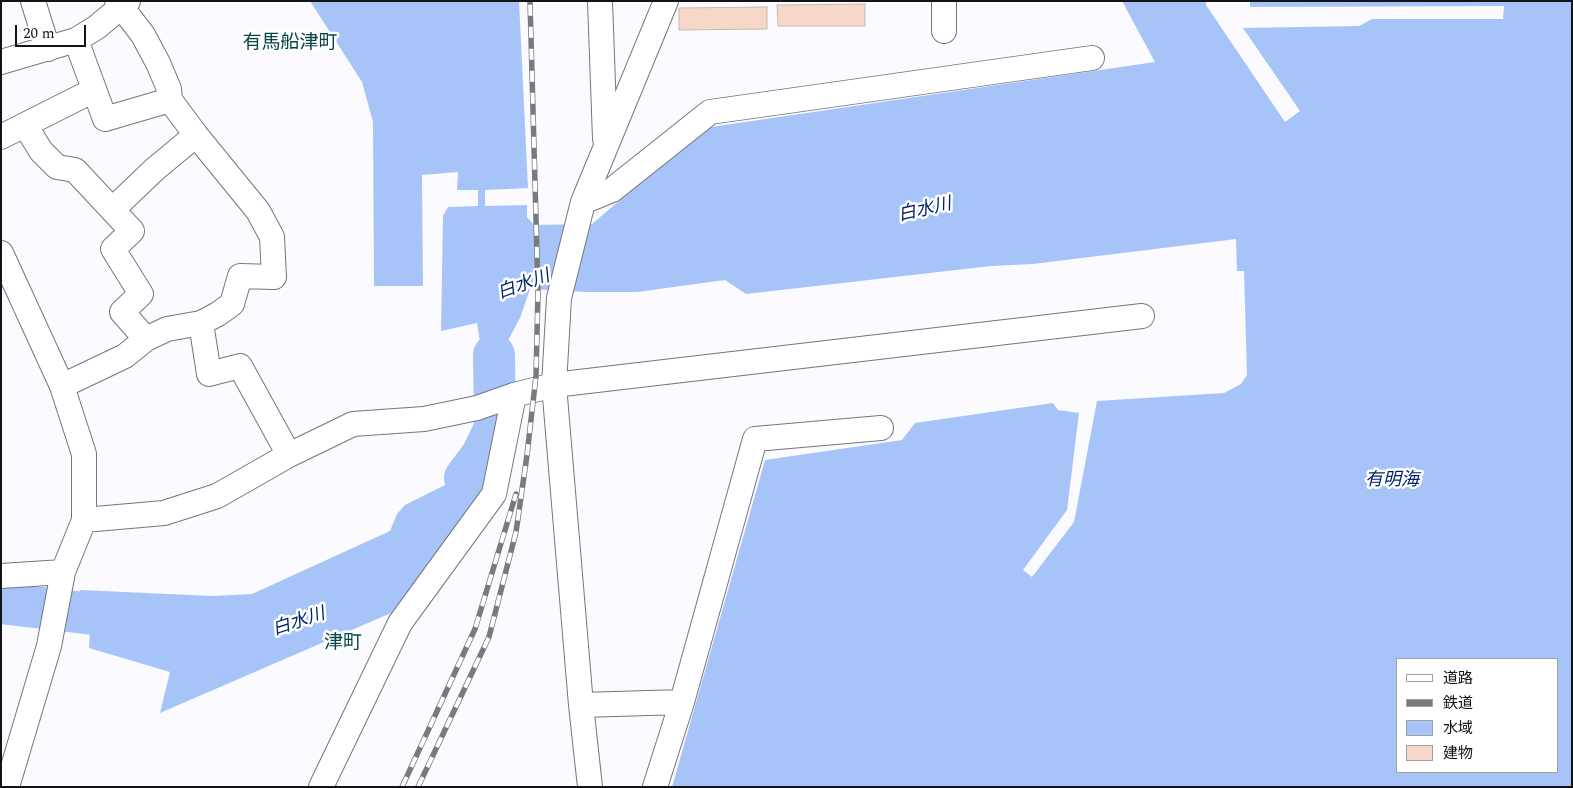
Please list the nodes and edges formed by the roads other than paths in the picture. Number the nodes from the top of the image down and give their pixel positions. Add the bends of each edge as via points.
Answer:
1 (33, 1) edge
2 (600, 1) edge
3 (666, 1) edge
4 (944, 1) edge
5 (122, 3) edge
6 (944, 31) dead end
7 (76, 40) junction
8 (48, 49) junction
9 (1092, 58) dead end
10 (1, 62) edge
11 (94, 90) junction
12 (170, 100) junction
13 (25, 125) junction
14 (196, 135) junction
15 (1, 137) edge
16 (605, 149) junction
17 (112, 210) junction
18 (580, 211) junction
19 (1, 253) edge
20 (1142, 316) dead end
21 (201, 323) junction
22 (146, 340) junction
23 (554, 385) junction
24 (62, 386) junction
25 (512, 396) junction
26 (880, 428) dead end
27 (289, 455) junction
28 (84, 520) junction
29 (1, 576) edge
30 (62, 578) junction
31 (682, 702) junction
32 (581, 705) junction
33 (7, 787) edge
34 (321, 787) edge
35 (590, 787) edge
36 (655, 787) edge

1 - 8 street
2 - 16 street
3 - 16 street
4 - 6 street
5 - 7 street via 97,27
5 - 12 street via 158,63
7 - 8 street
7 - 11 street
8 - 10 street
9 - 18 street via 710,112 612,190
11 - 12 street via 106,119
11 - 13 street
12 - 14 street
13 - 15 street
13 - 17 street via 41,151 57,167 74,170
14 - 17 street
14 - 21 street via 258,211 272,237 274,276 240,276 232,304
16 - 18 street
17 - 22 street via 132,231 113,250 141,294 122,312
18 - 23 street via 559,298
19 - 24 street
20 - 23 street
21 - 22 street via 167,329
21 - 27 street via 209,374 240,366
22 - 24 street via 125,356
23 - 25 street
23 - 32 street
24 - 28 street via 84,454
25 - 27 street via 476,408 424,419 353,424
25 - 34 street via 494,494 400,623
26 - 31 street via 755,439
27 - 28 street via 217,496 164,514
28 - 30 street
29 - 30 street
30 - 33 street via 49,646
31 - 32 street
31 - 36 street
32 - 35 street

